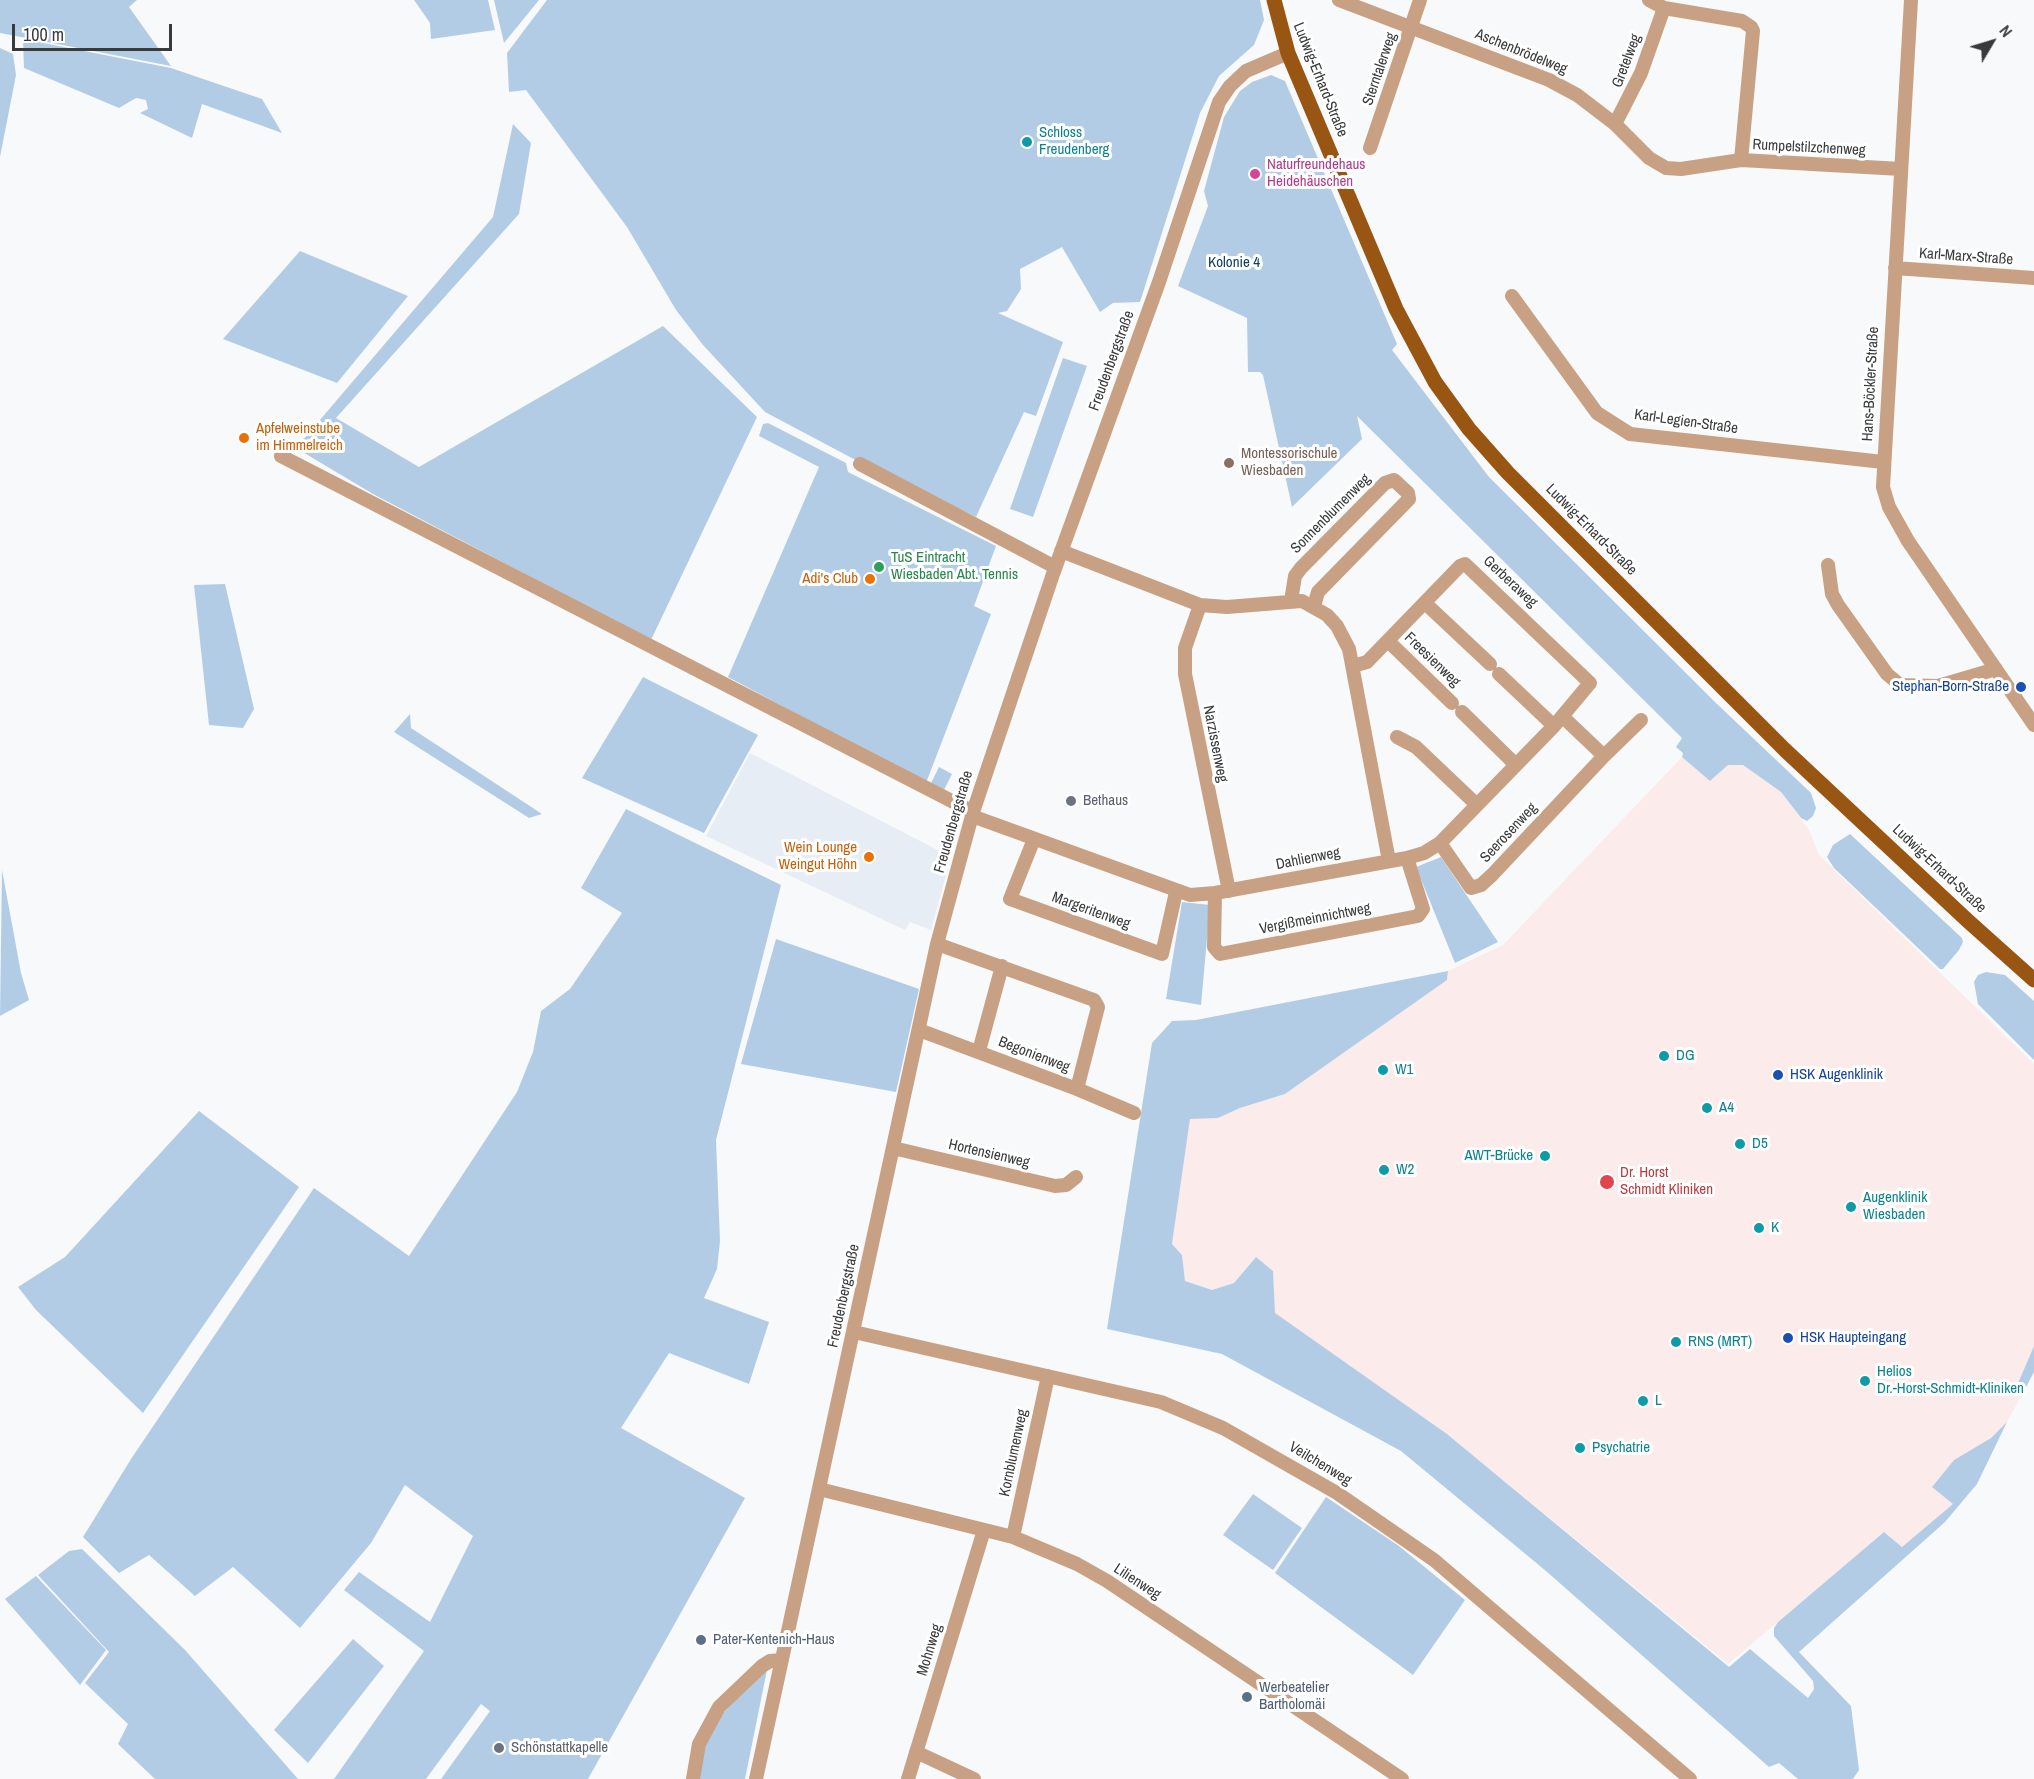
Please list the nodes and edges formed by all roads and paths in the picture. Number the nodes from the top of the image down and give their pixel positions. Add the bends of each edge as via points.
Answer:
1 (1275, 0) edge
2 (1339, 0) edge
3 (1420, 0) edge
4 (1649, 0) edge
5 (1911, 0) edge
6 (1363, 4) edge
7 (1664, 8) junction
8 (1411, 27) junction
9 (1288, 53) junction
10 (1615, 124) junction
11 (1370, 148) dead end
12 (1741, 160) junction
13 (1900, 170) junction
14 (1895, 268) junction
15 (2034, 278) edge
16 (1512, 296) dead end
17 (281, 456) dead end
18 (1883, 462) junction
19 (860, 464) dead end
20 (1061, 551) junction
21 (1828, 565) dead end
22 (1055, 567) junction
23 (1292, 601) junction
24 (1425, 603) junction
25 (1200, 605) junction
26 (1314, 606) junction
27 (1388, 641) junction
28 (1353, 666) junction
29 (1996, 669) junction
30 (1590, 682) joint
31 (1641, 720) dead end
32 (1559, 721) junction
33 (2034, 725) edge
34 (1397, 737) dead end
35 (1604, 756) junction
36 (1516, 765) junction
37 (1477, 805) junction
38 (973, 814) junction
39 (1034, 839) junction
40 (1440, 843) junction
41 (1407, 858) junction
42 (1389, 861) junction
43 (1229, 891) junction
44 (1176, 892) junction
45 (1215, 894) junction
46 (937, 944) junction
47 (1002, 966) junction
48 (2034, 980) edge
49 (918, 1030) junction
50 (979, 1051) junction
51 (1077, 1089) junction
52 (1134, 1113) dead end
53 (893, 1148) junction
54 (1076, 1177) dead end
55 (854, 1332) junction
56 (1048, 1376) junction
57 (819, 1489) junction
58 (984, 1530) junction
59 (1013, 1537) junction
60 (782, 1660) junction
61 (916, 1752) junction
62 (693, 1779) edge
63 (756, 1779) edge
64 (908, 1779) edge
65 (974, 1779) edge
66 (1402, 1779) edge
67 (1690, 1779) edge

1 - 9 main road, Ludwig-Erhard-Straße
2 - 6 street, Aschenbrödelweg
3 - 8 street, Sterntalerweg
4 - 7 street, Rumpelstilzchenweg
5 - 13 street, Hans-Böckler-Straße
6 - 8 street, Aschenbrödelweg
7 - 10 street, Gretelweg via 1641,73
7 - 12 street, Rumpelstilzchenweg via 1742,21 1753,31
8 - 10 street, Aschenbrödelweg via 1549,80 1577,95
8 - 11 street, Sterntalerweg
9 - 20 street, Freudenbergstraße via 1246,71 1219,102 1159,282
9 - 48 main road, Ludwig-Erhard-Straße via 1406,331 1435,382 1469,429 1785,750
10 - 12 street, Aschenbrödelweg via 1649,158 1666,168
12 - 13 street, Rumpelstilzchenweg
13 - 14 street, Hans-Böckler-Straße
14 - 15 street, Karl-Marx-Straße
14 - 18 street, Hans-Böckler-Straße
16 - 18 street, Karl-Legien-Straße via 1597,413 1630,434
17 - 38 street, Dahlienweg
18 - 29 street, Hans-Böckler-Straße via 1884,488 1898,525
19 - 22 street
20 - 22 street, Freudenbergstraße
20 - 25 street
21 - 29 street via 1832,594 1838,605 1887,674 1900,685 1938,686
22 - 38 street, Freudenbergstraße
23 - 25 street via 1227,607
23 - 26 street
23 - 26 street, Sonnenblumenweg via 1295,576 1301,568 1385,483 1394,480 1409,499 1318,592
24 - 27 street, Gerberaweg
24 - 30 street, Gerberaweg via 1460,566 1470,566
24 - 32 street via 1495,669
25 - 43 street, Narzissenweg via 1185,648 1185,674
26 - 28 street via 1337,626
27 - 28 street, Gerberaweg via 1367,662
27 - 36 street, Freesienweg
28 - 42 street
29 - 33 street, Hans-Böckler-Straße
30 - 32 street, Dahlienweg
31 - 35 street, Seerosenweg
32 - 35 street
32 - 36 street, Dahlienweg
34 - 37 street via 1416,747
35 - 40 street, Seerosenweg via 1476,888 1468,886
36 - 37 street, Dahlienweg
37 - 40 street, Dahlienweg
38 - 39 street, Dahlienweg
38 - 46 street, Freudenbergstraße
39 - 44 street, Dahlienweg
39 - 44 street, Margeritenweg via 1010,899 1162,954
40 - 41 street, Dahlienweg
41 - 42 street, Dahlienweg
41 - 45 street, Vergißmeinnichtweg via 1423,909 1418,916 1220,954 1214,947
42 - 43 street, Dahlienweg
43 - 45 street, Dahlienweg
44 - 45 street, Dahlienweg
46 - 47 street, Begonienweg
46 - 49 street, Freudenbergstraße
47 - 50 street, Begonienweg
47 - 51 street, Begonienweg via 1097,1003
49 - 50 street, Begonienweg
49 - 53 street, Freudenbergstraße
50 - 51 street, Begonienweg
51 - 52 street, Begonienweg
53 - 54 street, Hortensienweg via 1054,1186 1066,1185
53 - 55 street, Freudenbergstraße
55 - 56 street, Veilchenweg
55 - 57 street, Freudenbergstraße
56 - 59 street, Kornblumenweg
56 - 67 street, Veilchenweg via 1192,1413 1337,1493 1468,1588
57 - 58 street, Lilienweg
57 - 60 street, Freudenbergstraße
58 - 59 street, Lilienweg
58 - 61 street, Mohnweg
59 - 66 street, Lilienweg via 1107,1581
60 - 62 street via 762,1666 719,1707 699,1744
60 - 63 street, Freudenbergstraße
61 - 64 street, Mohnweg
61 - 65 street

